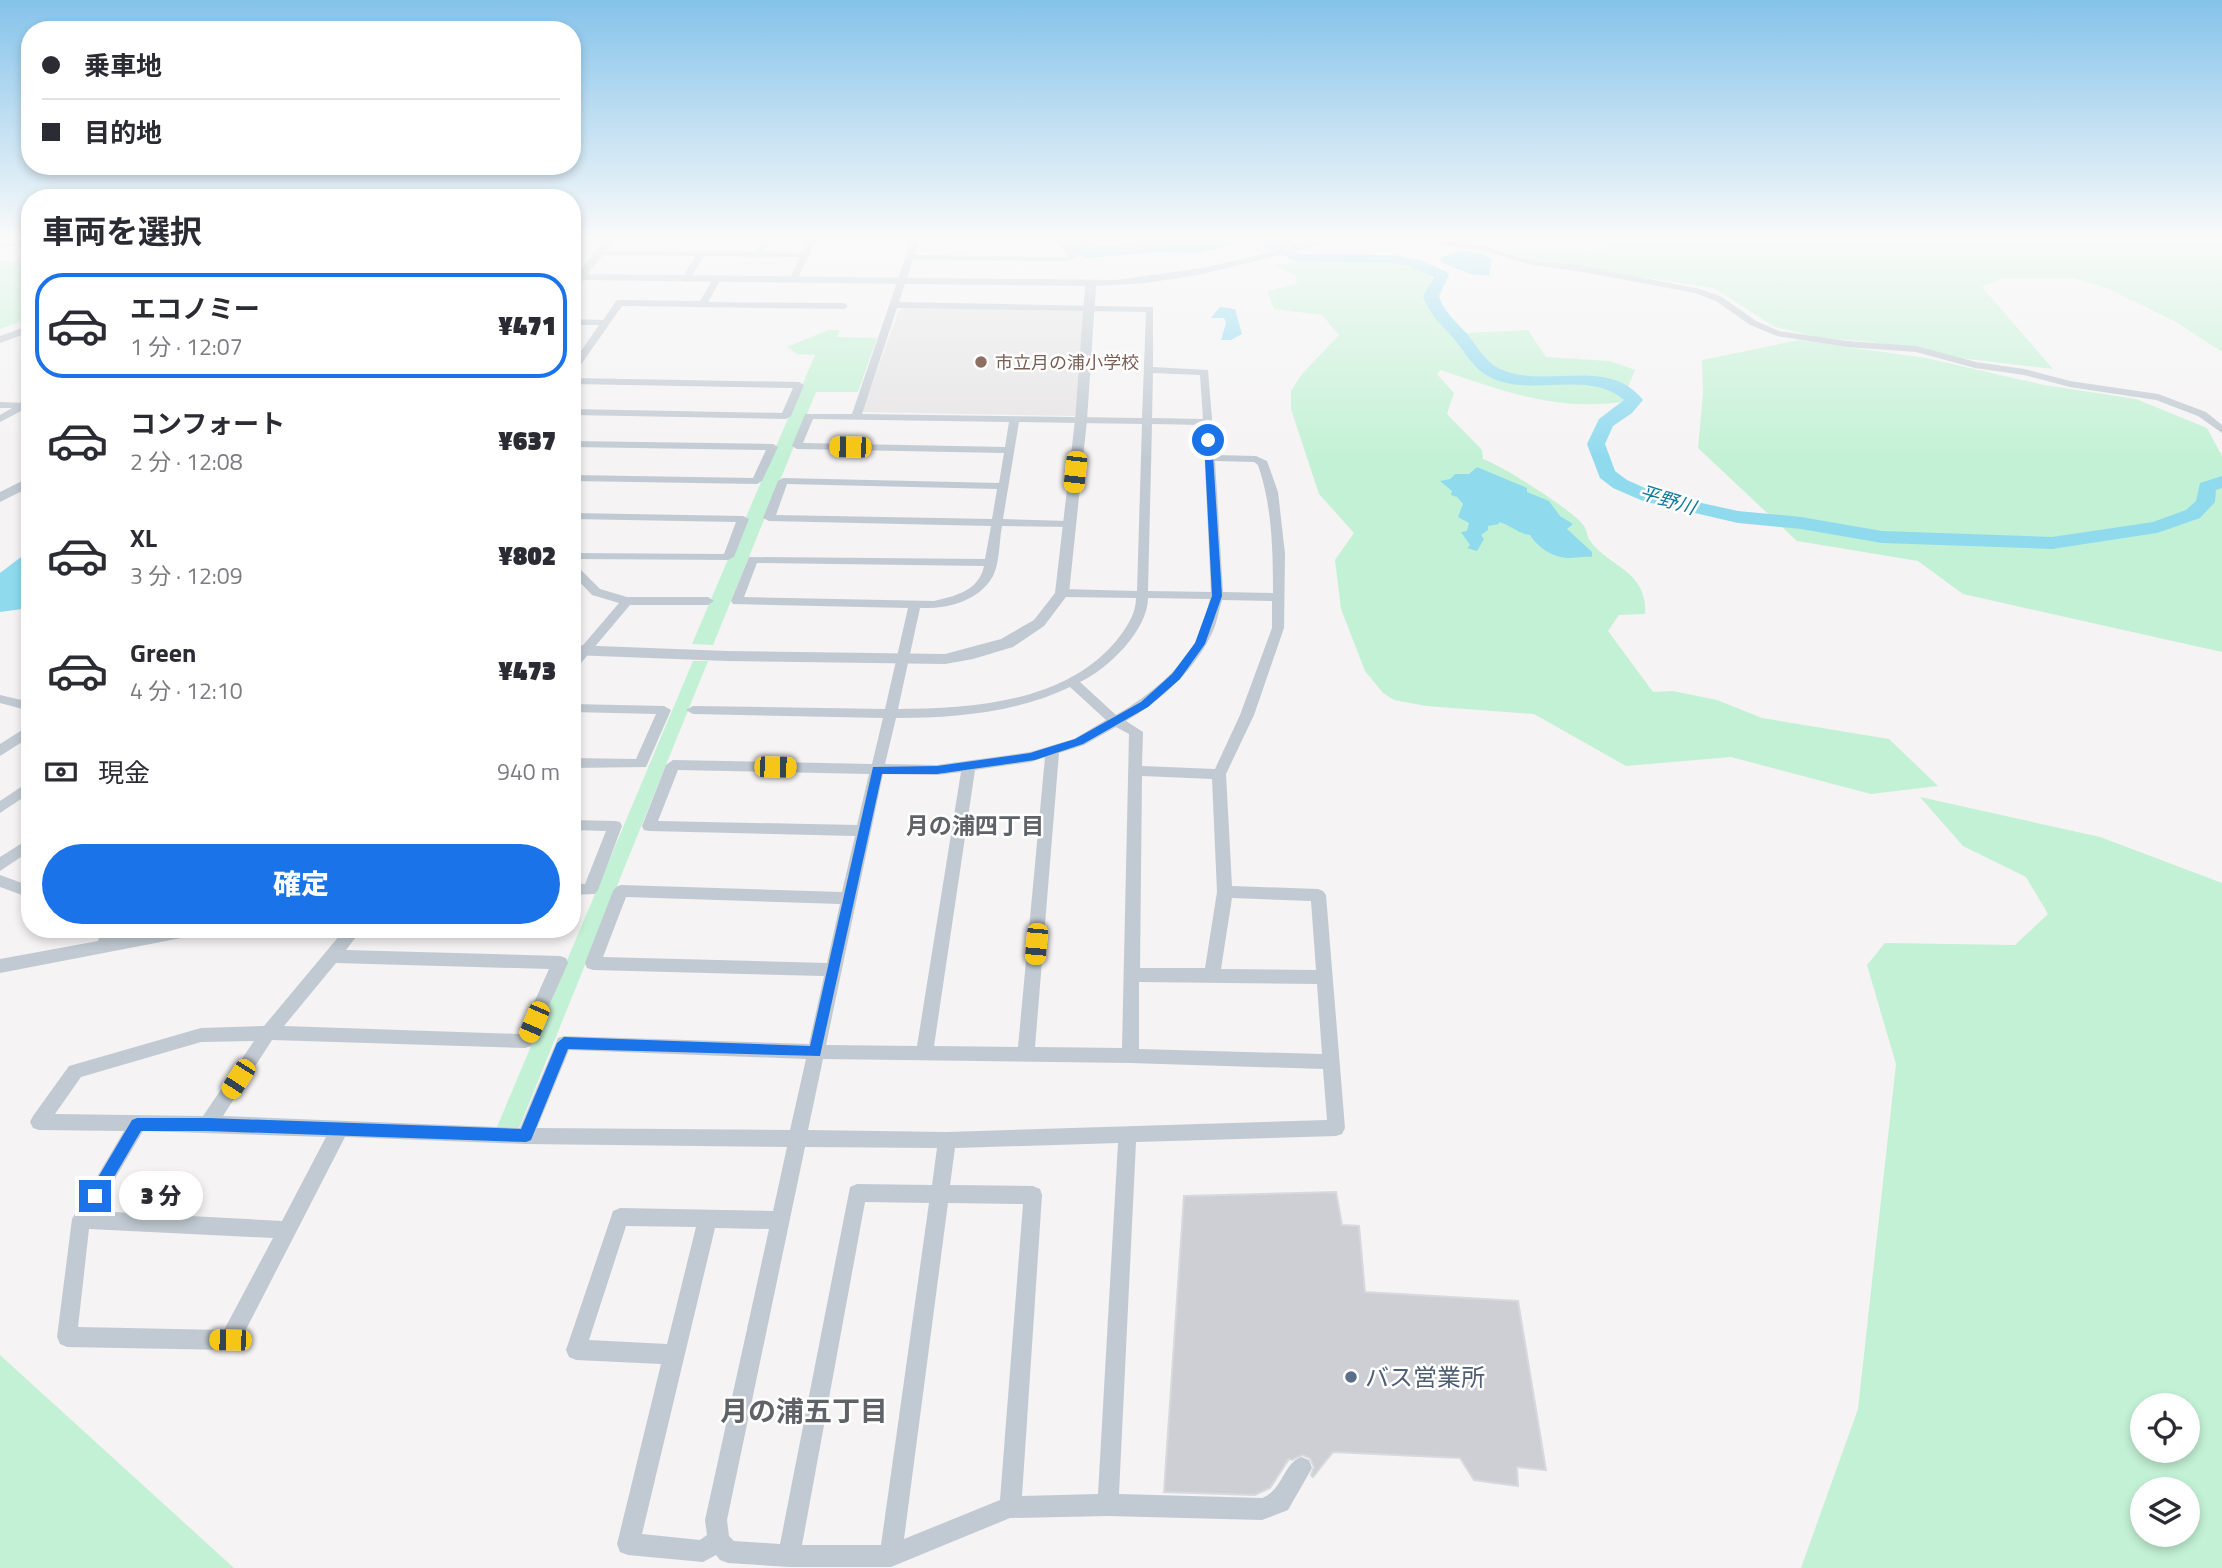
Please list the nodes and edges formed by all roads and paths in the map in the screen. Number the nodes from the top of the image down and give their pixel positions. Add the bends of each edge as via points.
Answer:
1 (613, 311) edge
2 (890, 311) edge
3 (1090, 311) edge
4 (1150, 311) edge
5 (1737, 311) edge
6 (581, 322) edge
7 (605, 323) junction
8 (21, 332) edge
9 (0, 340) edge
10 (581, 358) edge
11 (1149, 370) junction
12 (581, 381) edge
13 (0, 405) edge
14 (21, 406) edge
15 (21, 409) edge
16 (581, 412) edge
17 (856, 416) junction
18 (0, 419) edge
19 (1015, 419) junction
20 (1081, 420) junction
21 (1148, 421) junction
22 (1207, 422) junction
23 (2222, 430) edge
24 (581, 444) edge
25 (1010, 450) junction
26 (1209, 458) junction
27 (581, 478) edge
28 (21, 486) edge
29 (1004, 486) junction
30 (0, 498) edge
31 (581, 516) edge
32 (997, 523) junction
33 (1069, 524) junction
34 (581, 556) edge
35 (989, 563) junction
36 (581, 576) edge
37 (1062, 593) junction
38 (1143, 594) junction
39 (1217, 596) junction
40 (1279, 597) junction
41 (627, 601) junction
42 (708, 601) dead end
43 (915, 606) junction
44 (581, 648) edge
45 (581, 651) edge
46 (903, 658) junction
47 (1071, 681) junction
48 (0, 699) edge
49 (21, 705) edge
50 (581, 708) edge
51 (693, 710) dead end
52 (890, 714) junction
53 (1114, 720) junction
54 (21, 736) edge
55 (1054, 749) junction
56 (0, 751) edge
57 (581, 763) edge
58 (969, 766) junction
59 (877, 769) junction
60 (1136, 771) junction
61 (1219, 774) junction
62 (21, 793) edge
63 (0, 808) edge
64 (581, 825) edge
65 (863, 831) junction
66 (21, 850) edge
67 (0, 865) edge
68 (0, 881) edge
69 (21, 889) edge
70 (581, 890) edge
71 (1225, 892) junction
72 (849, 898) junction
73 (107, 938) edge
74 (152, 938) edge
75 (346, 938) edge
76 (103, 948) junction
77 (331, 956) junction
78 (0, 967) edge
79 (833, 970) junction
80 (1131, 975) junction
81 (1212, 975) junction
82 (1324, 976) junction
83 (268, 1033) junction
84 (816, 1052) junction
85 (924, 1055) junction
86 (1026, 1055) junction
87 (1130, 1056) junction
88 (1331, 1062) junction
89 (208, 1124) junction
90 (137, 1125) junction
91 (339, 1130) junction
92 (1128, 1135) junction
93 (526, 1136) junction
94 (797, 1138) junction
95 (947, 1140) junction
96 (940, 1194) junction
97 (81, 1219) junction
98 (708, 1219) junction
99 (779, 1220) junction
100 (287, 1230) junction
101 (674, 1354) junction
102 (1301, 1468) dead end
103 (1108, 1505) junction
104 (1010, 1507) junction
105 (719, 1540) junction
106 (789, 1556) junction
107 (891, 1556) junction

1 - 7 street
2 - 17 street
3 - 20 street
4 - 11 street
5 - 23 street via 1777,333 1916,349 2083,387 2158,397 2202,414
6 - 7 street
7 - 10 street
8 - 9 street
11 - 21 street
11 - 22 street via 1205,372
12 - 16 street via 799,385 786,416
13 - 14 street
15 - 18 street
17 - 19 street
17 - 25 street via 809,416 797,446
19 - 20 street
19 - 25 street
20 - 21 street
20 - 33 street
21 - 22 street
21 - 38 street
22 - 26 street
24 - 27 street via 773,447 757,481
25 - 29 street
26 - 39 street
26 - 40 street via 1263,463 1273,492
28 - 30 street
29 - 32 street
29 - 32 street via 783,481 769,518
31 - 34 street via 743,519 728,557
32 - 33 street
32 - 35 street
33 - 37 street
35 - 43 street via 988,574 974,592 948,603
35 - 43 street via 753,559 737,601
36 - 41 street via 596,592
37 - 38 street
37 - 46 street via 1039,624 1007,643 945,659
38 - 39 street
38 - 47 street via 1142,609 1121,644
39 - 40 street
39 - 53 street via 1200,644 1176,676 1145,705
40 - 61 street via 1279,628
41 - 42 street
41 - 44 street
43 - 46 street
45 - 46 street
46 - 52 street
47 - 52 street via 961,713
47 - 53 street
48 - 49 street
50 - 57 street via 664,710 641,764
51 - 52 street
52 - 59 street
53 - 55 street via 1079,742
53 - 60 street via 1136,732
54 - 56 street
55 - 58 street
55 - 86 street
58 - 59 street
58 - 85 street
59 - 65 street
59 - 65 street via 673,765 649,826
60 - 61 street
60 - 80 street
61 - 71 street
62 - 63 street
64 - 70 street via 615,826 590,890
65 - 72 street
66 - 67 street
68 - 69 street
71 - 81 street
71 - 82 street via 1318,895
72 - 79 street
72 - 79 street via 621,891 593,963
73 - 76 street
74 - 76 street
75 - 77 street
76 - 78 street
77 - 83 street
77 - 83 street via 560,962 525,1041
79 - 84 street
80 - 81 street
80 - 87 street
81 - 82 street
82 - 88 street
83 - 89 street
83 - 90 street via 201,1034 75,1071 39,1122
84 - 85 street
84 - 93 street via 564,1043
84 - 94 street
85 - 86 street
86 - 87 street
87 - 88 street
88 - 92 street via 1336,1128
89 - 90 street
89 - 91 street
90 - 97 street
91 - 93 street
91 - 100 street
92 - 95 street
92 - 103 street
93 - 94 street
94 - 95 street
94 - 99 street
95 - 96 street
96 - 104 street via 1033,1195
96 - 106 street via 857,1193
96 - 107 street
97 - 100 street
97 - 100 street via 67,1337 230,1340
98 - 99 street
98 - 101 street
98 - 101 street via 620,1217 576,1350
99 - 105 street via 716,1520
101 - 105 street via 628,1544 703,1551
102 - 103 street via 1280,1502 1262,1509
103 - 104 street
104 - 107 street
105 - 106 street via 728,1552
106 - 107 street

